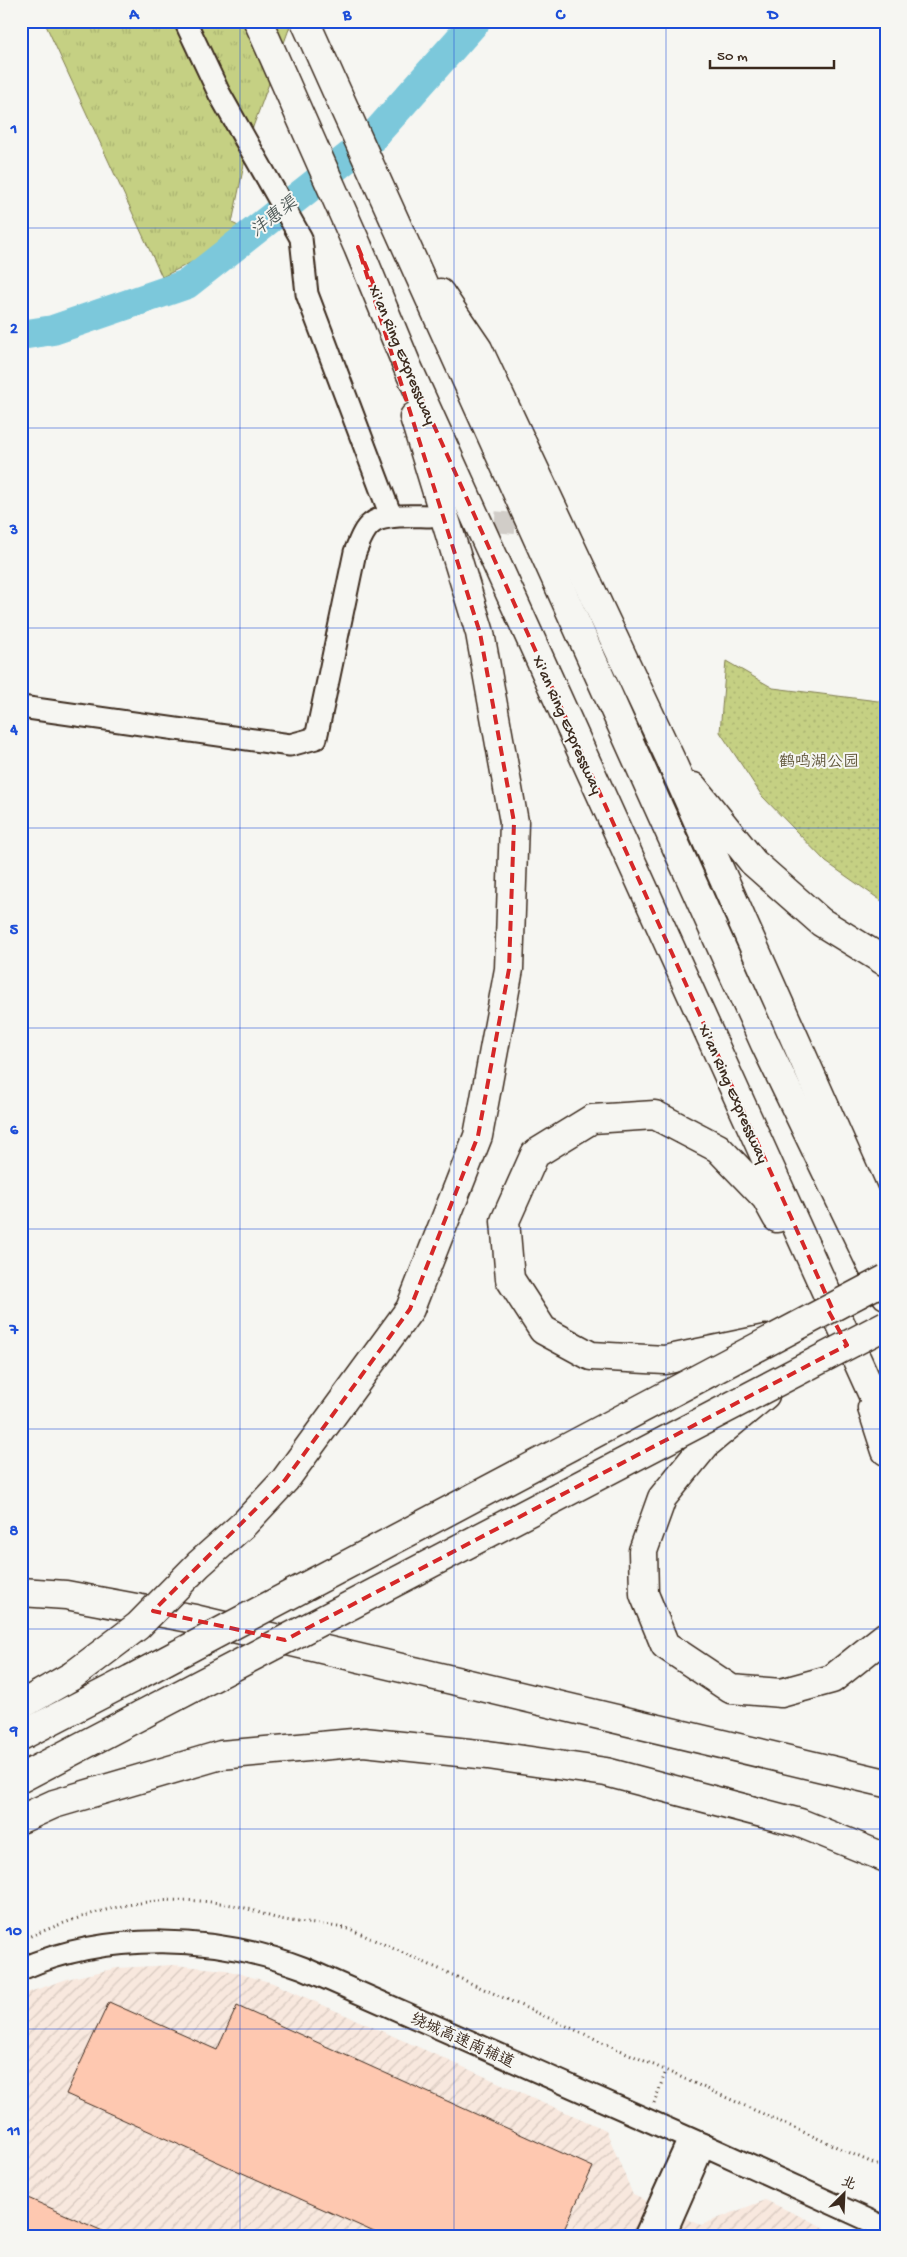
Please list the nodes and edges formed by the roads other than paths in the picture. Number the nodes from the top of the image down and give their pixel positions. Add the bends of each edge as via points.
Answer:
1 (185, 21) edge
2 (258, 21) edge
3 (305, 21) edge
4 (396, 226) junction
5 (358, 247) junction
6 (391, 516) junction
7 (430, 516) tunnel mouth
8 (21, 708) edge
9 (670, 758) junction
10 (886, 962) edge
11 (886, 1244) edge
12 (886, 1279) edge
13 (886, 1295) edge
14 (886, 1325) edge
15 (777, 1337) junction
16 (859, 1366) junction
17 (785, 1378) junction
18 (886, 1424) edge
19 (886, 1451) edge
20 (21, 1592) edge
21 (886, 1636) edge
22 (21, 1705) edge
23 (21, 1736) edge
24 (21, 1778) edge
25 (886, 1783) edge
26 (21, 1819) edge
27 (886, 1858) edge
28 (21, 1968) edge
29 (697, 2142) junction
30 (886, 2228) edge
31 (645, 2236) edge
32 (664, 2236) edge

1 - 6 street via 219,93 301,238 307,294
2 - 5 highway, Xi'an Ring Expressway
3 - 4 highway
4 - 9 highway via 478,349
4 - 13 highway via 761,1035
5 - 16 highway, Xi'an Ring Expressway via 408,368
5 - 22 highway, bridge via 437,486 480,634 514,822 509,969 478,1136 410,1309 285,1480 138,1626 72,1676
6 - 7 street
6 - 8 street via 371,523 355,552 316,738 290,745
9 - 10 highway via 753,862 821,922
9 - 11 highway
12 - 15 highway, bridge
14 - 17 highway, bridge
15 - 16 highway, bridge via 665,1360 592,1356 542,1330 510,1279 505,1221 535,1154 592,1119 655,1115 718,1148 766,1198
15 - 23 highway, bridge
16 - 18 highway, Xi'an Ring Expressway
16 - 19 highway
17 - 21 highway, bridge via 706,1444 662,1498 643,1550 644,1594 665,1645 731,1689 781,1693 832,1679
17 - 24 highway, bridge
20 - 25 highway via 66,1595 195,1619
26 - 27 highway via 54,1804 221,1755 364,1742 606,1772 800,1823
28 - 29 street, 绕城高速南辅道 via 62,1955 147,1942 228,1947 270,1956
29 - 30 street, 绕城高速南辅道
29 - 31 street
29 - 32 street

